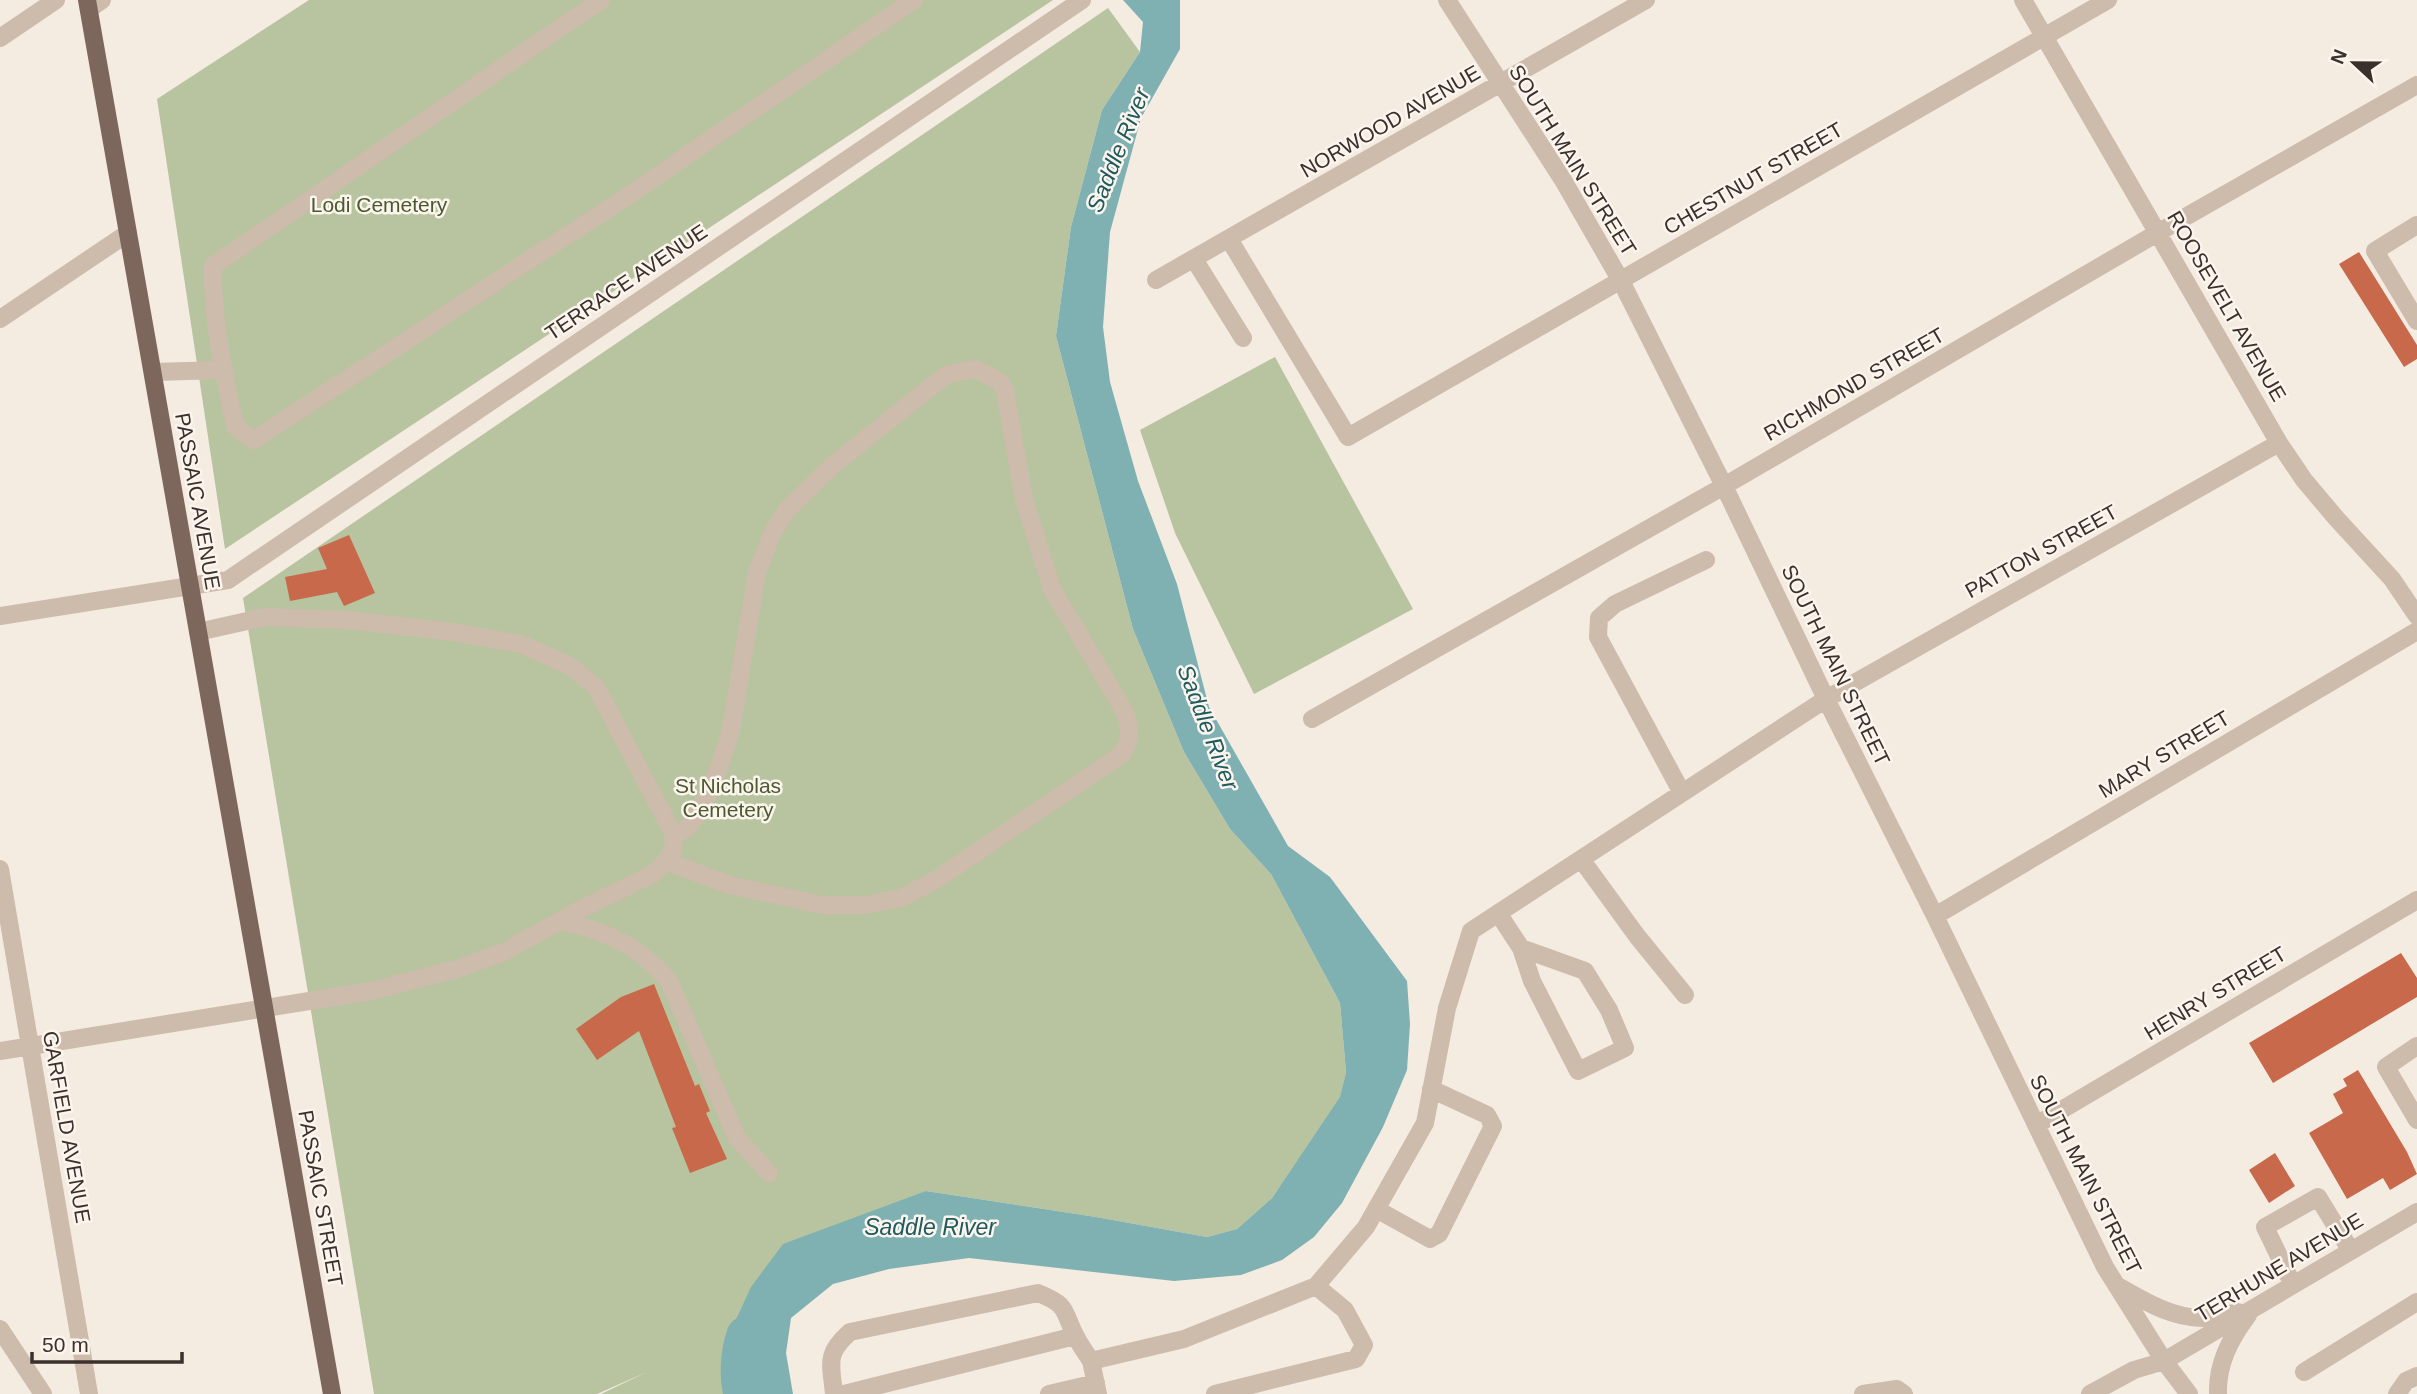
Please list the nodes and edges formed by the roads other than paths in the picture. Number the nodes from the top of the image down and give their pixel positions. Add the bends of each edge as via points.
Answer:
1 (56, 0) edge
2 (601, 0) edge
3 (914, 0) edge
4 (1082, 0) edge
5 (1447, 0) edge
6 (1646, 0) edge
7 (2023, 0) edge
8 (2108, 0) edge
9 (92, 3) edge
10 (2045, 37) junction
11 (0, 38) edge
12 (1500, 85) junction
13 (2417, 85) edge
14 (2417, 225) edge
15 (2158, 232) junction
16 (128, 233) junction
17 (1228, 239) junction
18 (1194, 259) junction
19 (1156, 281) dead end
20 (1621, 281) junction
21 (0, 319) edge
22 (2417, 321) edge
23 (1242, 338) dead end
24 (223, 370) junction
25 (153, 372) junction
26 (2279, 443) junction
27 (1724, 486) junction
28 (1706, 559) dead end
29 (190, 586) junction
30 (2417, 616) edge
31 (0, 617) edge
32 (2417, 631) edge
33 (198, 632) junction
34 (1826, 699) junction
35 (1312, 719) dead end
36 (1682, 793) junction
37 (674, 835) junction
38 (1581, 859) junction
39 (666, 861) junction
40 (0, 869) edge
41 (2417, 900) edge
42 (1498, 913) junction
43 (1935, 916) junction
44 (559, 921) junction
45 (1521, 948) junction
46 (1685, 995) dead end
47 (265, 1010) junction
48 (2417, 1046) edge
49 (30, 1047) junction
50 (0, 1052) edge
51 (1431, 1089) junction
52 (2417, 1120) edge
53 (2036, 1125) junction
54 (769, 1173) dead end
55 (1376, 1209) junction
56 (2417, 1212) edge
57 (2351, 1251) junction
58 (2115, 1284) junction
59 (1316, 1286) junction
60 (2293, 1286) junction
61 (2417, 1302) edge
62 (2252, 1310) junction
63 (0, 1329) edge
64 (1075, 1336) junction
65 (1091, 1361) junction
66 (2164, 1361) junction
67 (2304, 1372) dead end
68 (2417, 1377) edge
69 (1097, 1389) edge
70 (43, 1394) edge
71 (89, 1394) edge
72 (332, 1394) edge
73 (834, 1394) edge
74 (844, 1394) edge
75 (1049, 1394) edge
76 (1215, 1394) edge
77 (1863, 1394) edge
78 (1903, 1394) edge
79 (2091, 1394) edge
80 (2189, 1394) edge
81 (2217, 1394) edge
82 (2397, 1394) edge

1 - 11 street
2 - 24 street via 213,266
3 - 24 street via 635,191 254,440 235,426
4 - 29 street, TERRACE AVENUE via 228,580
5 - 12 street, SOUTH MAIN STREET
6 - 12 street, NORWOOD AVENUE
7 - 10 street, ROOSEVELT AVENUE
8 - 10 street, CHESTNUT STREET
9 - 16 main road, PASSAIC AVENUE
10 - 15 street, ROOSEVELT AVENUE
10 - 20 street, CHESTNUT STREET
12 - 17 street, NORWOOD AVENUE
12 - 20 street, SOUTH MAIN STREET via 1563,180
13 - 15 street, RICHMOND STREET
14 - 22 street via 2375,251
15 - 26 street, ROOSEVELT AVENUE
15 - 27 street, RICHMOND STREET
16 - 21 street
16 - 25 main road, PASSAIC AVENUE
17 - 18 street, NORWOOD AVENUE
17 - 20 street, CHESTNUT STREET via 1348,437
18 - 19 street, NORWOOD AVENUE
18 - 23 street
20 - 27 street, SOUTH MAIN STREET
24 - 25 street
25 - 29 main road, PASSAIC AVENUE
26 - 30 street, ROOSEVELT AVENUE via 2304,480 2392,579
26 - 34 street, PATTON STREET
27 - 34 street, SOUTH MAIN STREET
27 - 35 street, RICHMOND STREET
28 - 36 street via 1615,604 1599,618 1598,637
29 - 31 street, TERRACE AVENUE
29 - 33 main road, PASSAIC AVENUE
32 - 43 street, MARY STREET
33 - 37 street via 265,617 348,620 521,644 570,666 596,687
33 - 47 main road, PASSAIC AVENUE
34 - 36 street, PATTON STREET
34 - 43 street, SOUTH MAIN STREET
36 - 38 street, PATTON STREET
37 - 39 street
37 - 39 street via 687,827 697,812 725,752 757,572 787,510 833,465 948,374 976,369 1000,382 1010,410 1037,549 1052,589 1126,715 1131,732 1122,754 939,878 901,898 865,905 822,905 729,885
38 - 42 street, PATTON STREET
38 - 46 street
39 - 44 street via 653,874
40 - 49 street, GARFIELD AVENUE
41 - 53 street, HENRY STREET
42 - 45 street
42 - 51 street, PATTON STREET via 1471,931 1447,1008
43 - 53 street, SOUTH MAIN STREET
44 - 47 street via 504,952 456,969 371,991
44 - 54 street via 586,926 635,948 669,981 737,1138
45 - 45 street via 1532,981 1578,1071 1625,1048 1585,971
47 - 49 street
47 - 72 main road, PASSAIC STREET
48 - 52 street via 2386,1066
49 - 50 street
49 - 71 street, GARFIELD AVENUE
51 - 55 street, PATTON STREET via 1425,1123
51 - 55 street via 1487,1115 1493,1126 1439,1234 1430,1239
53 - 58 street, SOUTH MAIN STREET
55 - 59 street, PATTON STREET
56 - 57 street, TERHUNE AVENUE
57 - 60 street, TERHUNE AVENUE
57 - 60 street via 2318,1197 2265,1227
58 - 62 street via 2176,1314 2205,1318
58 - 66 street, SOUTH MAIN STREET
59 - 65 street via 1184,1339
59 - 76 street via 1345,1310 1364,1345 1356,1359
60 - 62 street, TERHUNE AVENUE
61 - 67 street
62 - 66 street, TERHUNE AVENUE
62 - 81 street via 2225,1352
63 - 70 street
64 - 65 street
64 - 73 street via 1068,1312 1038,1293 850,1332 836,1344 831,1359
64 - 74 street
65 - 69 street
66 - 79 street via 2134,1370
66 - 80 street, SOUTH MAIN STREET
68 - 82 street via 2406,1381
69 - 75 street
77 - 78 street via 1897,1389

